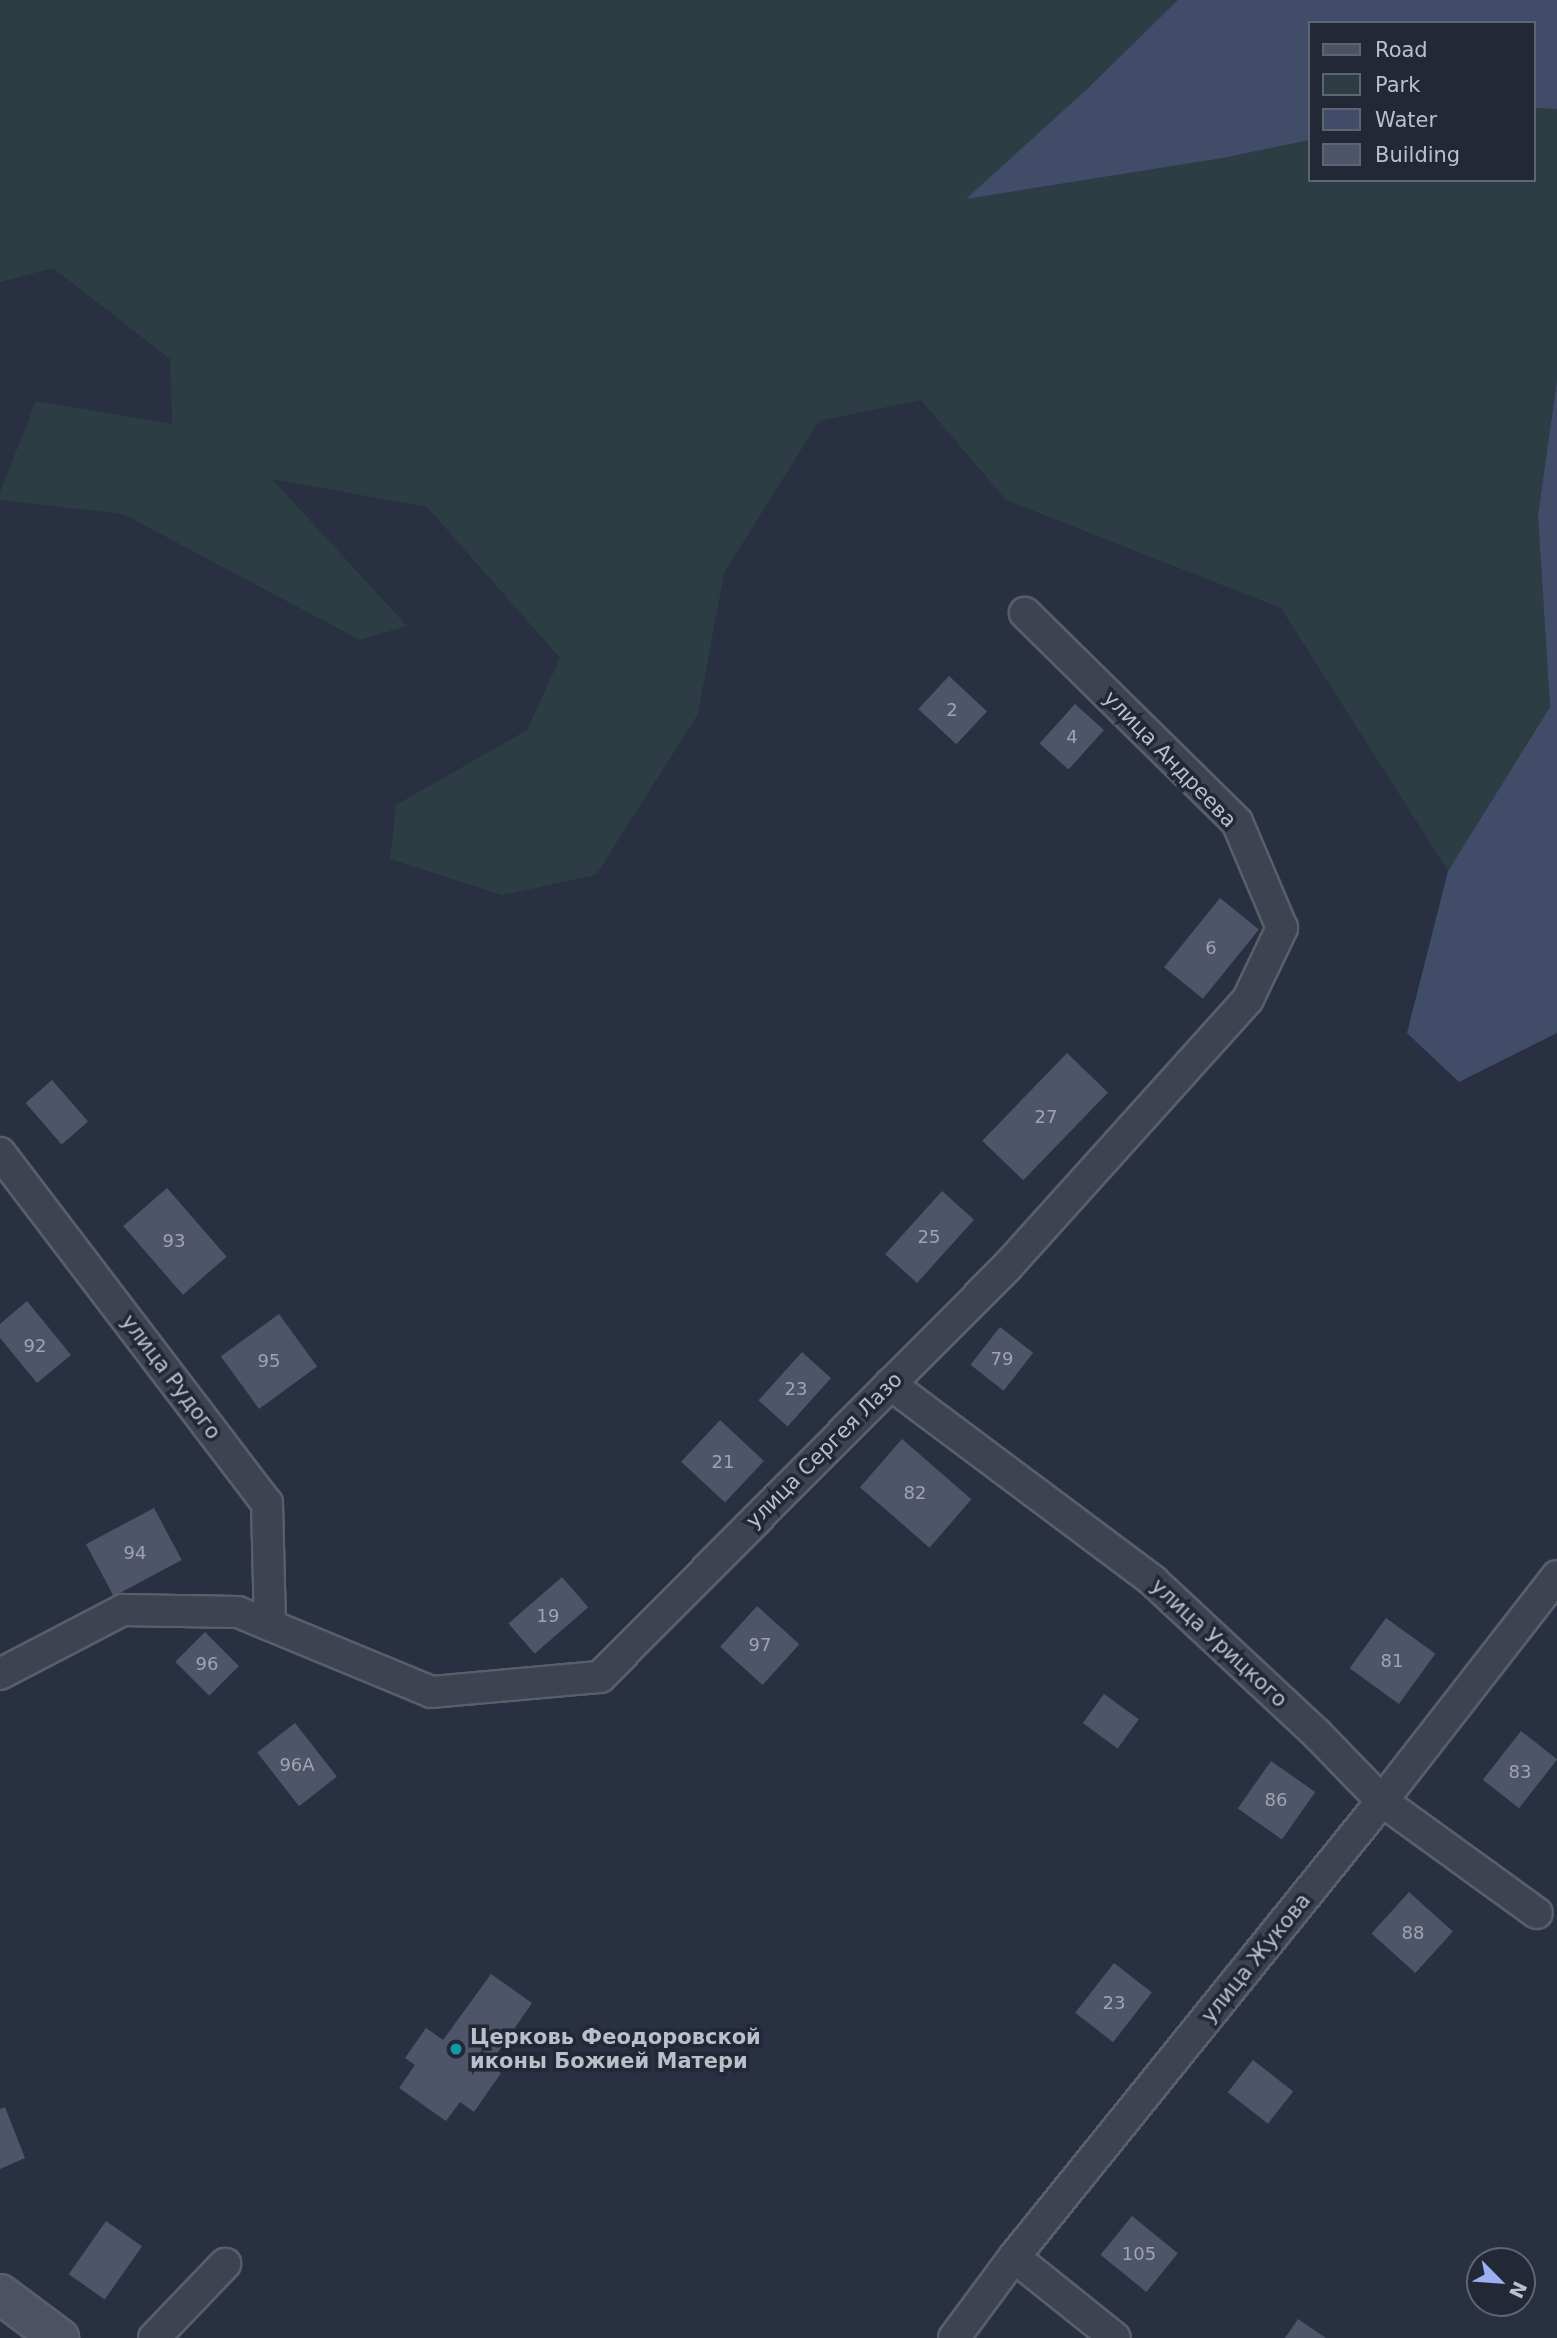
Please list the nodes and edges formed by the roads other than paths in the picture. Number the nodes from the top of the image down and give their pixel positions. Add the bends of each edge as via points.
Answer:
1 (1025, 613) dead end
2 (1282, 928) joint
3 (0, 1153) edge
4 (890, 1384) junction
5 (1557, 1576) edge
6 (270, 1625) junction
7 (0, 1674) edge
8 (1382, 1801) junction
9 (1537, 1913) dead end
10 (1014, 2257) junction
11 (225, 2264) dead end
12 (0, 2294) edge
13 (59, 2338) edge
14 (154, 2338) edge
15 (954, 2338) edge
16 (1115, 2338) edge

1 - 2 street, улица Андреева via 1237,822
2 - 4 street, улица Сергея Лазо via 1248,999 1007,1267
3 - 6 street, улица Рудого via 267,1503
4 - 6 street, улица Сергея Лазо via 600,1677 431,1692
4 - 8 street, улица Урицкого via 1153,1581
5 - 8 street, улица Жукова
6 - 7 street, улица Сергея Лазо via 238,1612 123,1610
8 - 9 street, улица Урицкого
8 - 10 street, улица Жукова
10 - 15 street, улица Жукова
10 - 16 street
11 - 14 street
12 - 13 street

